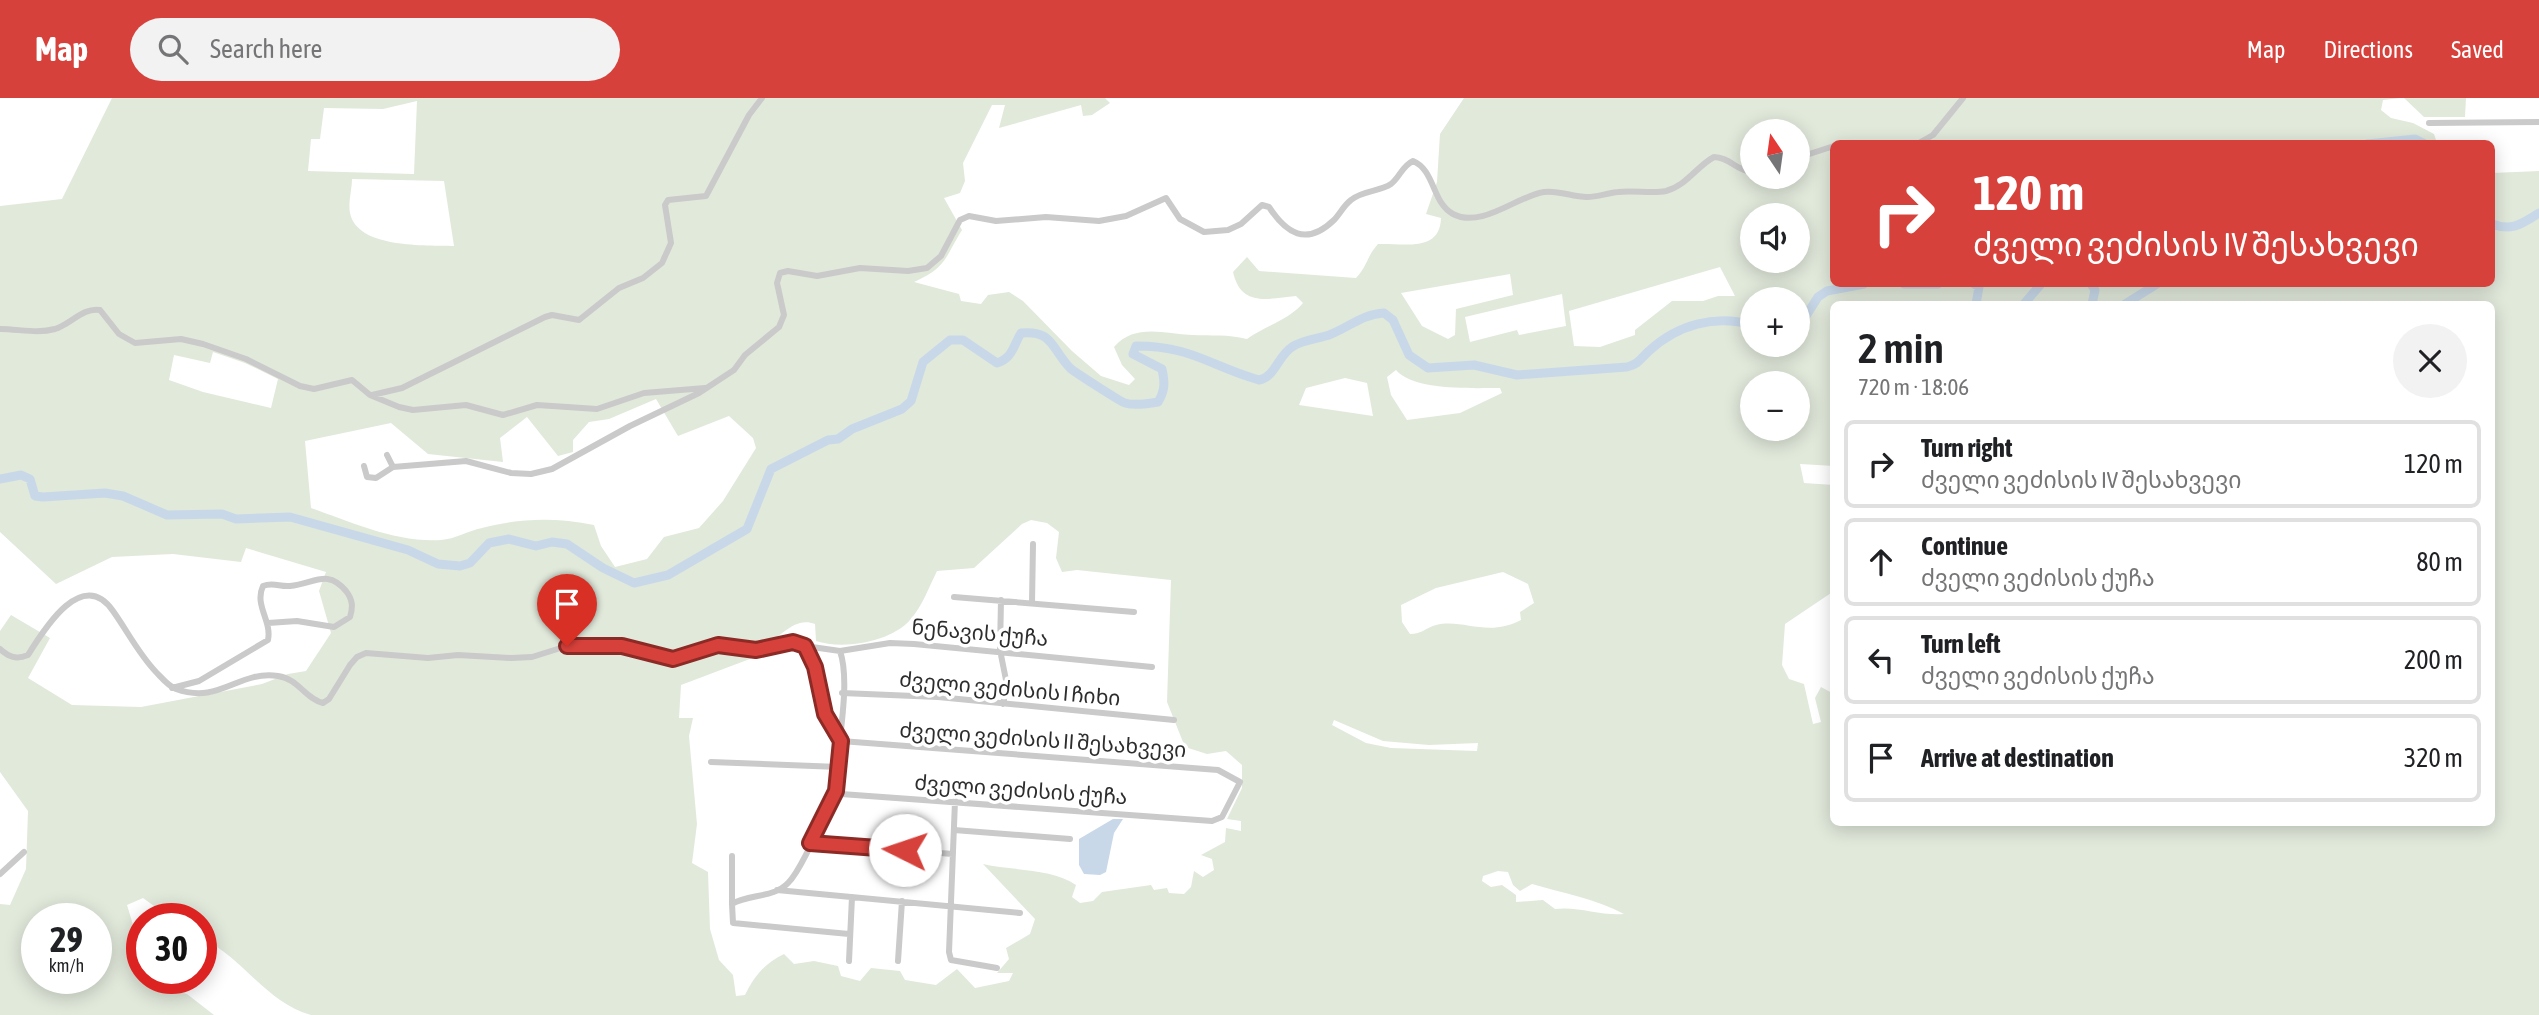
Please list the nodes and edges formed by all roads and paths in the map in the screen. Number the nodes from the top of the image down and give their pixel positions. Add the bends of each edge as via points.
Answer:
1 (762, 98) edge
2 (1963, 98) edge
3 (2539, 122) edge
4 (2429, 123) dead end
5 (1923, 140) edge
6 (1830, 147) edge
7 (1810, 154) edge
8 (1740, 168) edge
9 (0, 328) edge
10 (705, 388) junction
11 (370, 395) junction
12 (387, 455) dead end
13 (364, 466) dead end
14 (393, 467) junction
15 (1033, 544) dead end
16 (954, 597) dead end
17 (1001, 600) junction
18 (1032, 603) junction
19 (1134, 612) dead end
20 (268, 623) junction
21 (805, 646) junction
22 (0, 649) edge
23 (1000, 650) junction
24 (840, 651) junction
25 (1152, 667) dead end
26 (172, 688) junction
27 (842, 693) junction
28 (1003, 704) junction
29 (1174, 720) dead end
30 (840, 738) junction
31 (711, 762) dead end
32 (839, 767) junction
33 (1240, 782) joint
34 (836, 791) junction
35 (955, 801) junction
36 (954, 830) junction
37 (1070, 839) dead end
38 (810, 843) junction
39 (24, 852) dead end
40 (953, 854) junction
41 (732, 856) dead end
42 (0, 874) edge
43 (775, 890) junction
44 (852, 897) junction
45 (902, 901) junction
46 (732, 904) junction
47 (951, 905) junction
48 (1020, 913) dead end
49 (849, 934) junction
50 (849, 961) dead end
51 (898, 961) dead end
52 (997, 968) dead end

1 - 11 street via 706,196 668,200 671,243 662,263 643,278 619,288 579,320 545,317 402,388
2 - 5 street via 1938,130
3 - 4 street
6 - 7 street
8 - 10 street via 1714,157 1666,191 1587,197 1543,192 1468,217 1454,215 1442,206 1420,163 1413,161 1390,184 1361,194 1325,227 1301,234 1281,226 1269,207 1262,205 1241,224 1204,232 1180,219 1166,198 1126,216 1099,221 1046,217 996,221 969,216 960,220 941,256 927,268 859,268 817,276 780,273 776,284 784,316 779,327 734,370
9 - 11 street via 54,330 92,309 100,310 119,334 135,343 181,339 246,359 299,386 314,388 352,380
10 - 11 street via 645,393 597,409 537,405 503,415 466,405 413,410
10 - 14 street via 552,469 511,473 466,461
12 - 14 street
13 - 14 street via 367,477 376,478
15 - 18 street
16 - 17 street
17 - 18 street
17 - 23 street
18 - 19 street
20 - 20 street via 297,621 334,627 350,617 353,608 338,582 328,578 287,587 272,583 260,593
20 - 26 street via 268,640 199,681
21 - 24 street, ნენავის ქუჩა
21 - 26 street via 793,642 756,650 718,645 673,659 602,644 511,658 366,653 357,657 323,703 314,701 301,685 280,676 246,679 214,694
21 - 30 street via 815,667 825,714
22 - 26 street via 8,656 28,655 62,607 90,597 112,609 130,641
23 - 24 street, ნენავის ქუჩა via 890,643
23 - 25 street, ნენავის ქუჩა
23 - 28 street via 1007,685
24 - 27 street
27 - 28 street, ძველი ვეძისის I ჩიხი
27 - 30 street
28 - 29 street, ძველი ვეძისის I ჩიხი
30 - 32 street
30 - 33 street, ძველი ვეძისის II შესახვევი via 1219,770
31 - 32 street
32 - 34 street
33 - 35 street, ძველი ვეძისის ქუჩა via 1222,817 1212,821
34 - 35 street, ძველი ვეძისის ქუჩა via 850,796
34 - 38 street
35 - 36 street
36 - 37 street
36 - 40 street
38 - 40 street
38 - 43 street via 788,884
39 - 42 street
40 - 47 street
41 - 46 street
43 - 44 street
43 - 46 street
44 - 45 street
44 - 49 street
45 - 47 street
45 - 51 street
46 - 49 street via 733,923
47 - 48 street
47 - 52 street via 951,960
49 - 50 street

